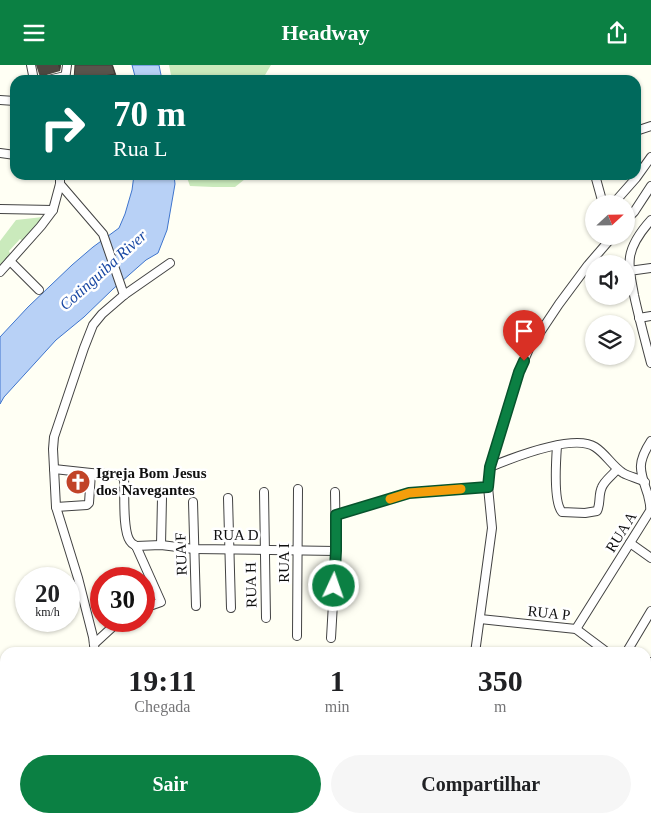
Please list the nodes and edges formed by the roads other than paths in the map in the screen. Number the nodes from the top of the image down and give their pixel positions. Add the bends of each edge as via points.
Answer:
1 (651, 157) edge
2 (641, 169) edge
3 (60, 180) edge
4 (596, 180) edge
5 (632, 180) edge
6 (60, 184) junction
7 (651, 186) edge
8 (601, 195) edge
9 (620, 195) edge
10 (0, 209) edge
11 (53, 210) junction
12 (635, 210) edge
13 (650, 222) edge
14 (605, 245) edge
15 (630, 255) edge
16 (10, 261) junction
17 (170, 263) dead end
18 (651, 268) edge
19 (635, 270) edge
20 (0, 271) edge
21 (39, 290) dead end
22 (124, 295) junction
23 (635, 299) edge
24 (651, 316) edge
25 (639, 318) junction
26 (651, 363) edge
27 (650, 444) edge
28 (557, 446) junction
29 (490, 467) junction
30 (54, 469) junction
31 (617, 469) junction
32 (91, 473) junction
33 (645, 482) junction
34 (488, 487) junction
35 (298, 489) dead end
36 (264, 492) dead end
37 (335, 492) dead end
38 (649, 496) edge
39 (228, 497) dead end
40 (162, 499) dead end
41 (193, 502) dead end
42 (56, 507) junction
43 (336, 515) junction
44 (630, 543) junction
45 (136, 545) junction
46 (161, 545) junction
47 (194, 549) junction
48 (229, 549) junction
49 (264, 549) junction
50 (297, 550) junction
51 (336, 551) junction
52 (651, 558) edge
53 (146, 567) edge
54 (155, 588) edge
55 (155, 604) edge
56 (196, 606) dead end
57 (231, 607) dead end
58 (651, 611) edge
59 (266, 618) dead end
60 (480, 619) junction
61 (576, 629) junction
62 (107, 632) edge
63 (297, 636) dead end
64 (331, 638) dead end
65 (94, 644) junction
66 (94, 647) edge
67 (476, 647) edge
68 (600, 647) edge
69 (630, 647) edge

1 - 2 street
3 - 6 street
4 - 8 street
5 - 9 street
6 - 11 street
6 - 22 street via 105,237
7 - 12 street
10 - 11 street
11 - 16 street
13 - 15 street via 634,243
14 - 29 street via 529,349
16 - 20 street
16 - 21 street
17 - 22 street
18 - 19 street
22 - 30 street via 98,319 88,336 55,432
23 - 25 street
24 - 25 street
25 - 26 street
27 - 33 street, RUA A via 640,463
28 - 29 street
28 - 31 street via 581,442 590,444
28 - 31 street via 557,501 562,512 597,511 603,485
29 - 34 street
30 - 32 street
30 - 42 street
31 - 33 street
32 - 42 street via 88,505
32 - 45 street via 124,478 126,532
33 - 38 street, RUA A
34 - 43 street via 409,493
34 - 60 street via 492,528
35 - 50 street, RUA I
36 - 49 street, RUA H
37 - 43 street
38 - 44 street, RUA A via 650,511
39 - 48 street
40 - 46 street
41 - 47 street, RUA F
42 - 65 street
43 - 51 street
44 - 52 street
44 - 61 street, RUA A
45 - 46 street, RUA D
45 - 53 street
46 - 47 street, RUA D
47 - 48 street, RUA D
47 - 56 street, RUA F
48 - 49 street, RUA D
48 - 57 street
49 - 50 street, RUA D
49 - 59 street, RUA H
50 - 51 street, RUA D
50 - 63 street, RUA I
51 - 64 street
54 - 55 street via 161,602
58 - 69 street
60 - 61 street, RUA P
60 - 67 street
61 - 68 street, RUA P
62 - 65 street
65 - 66 street

